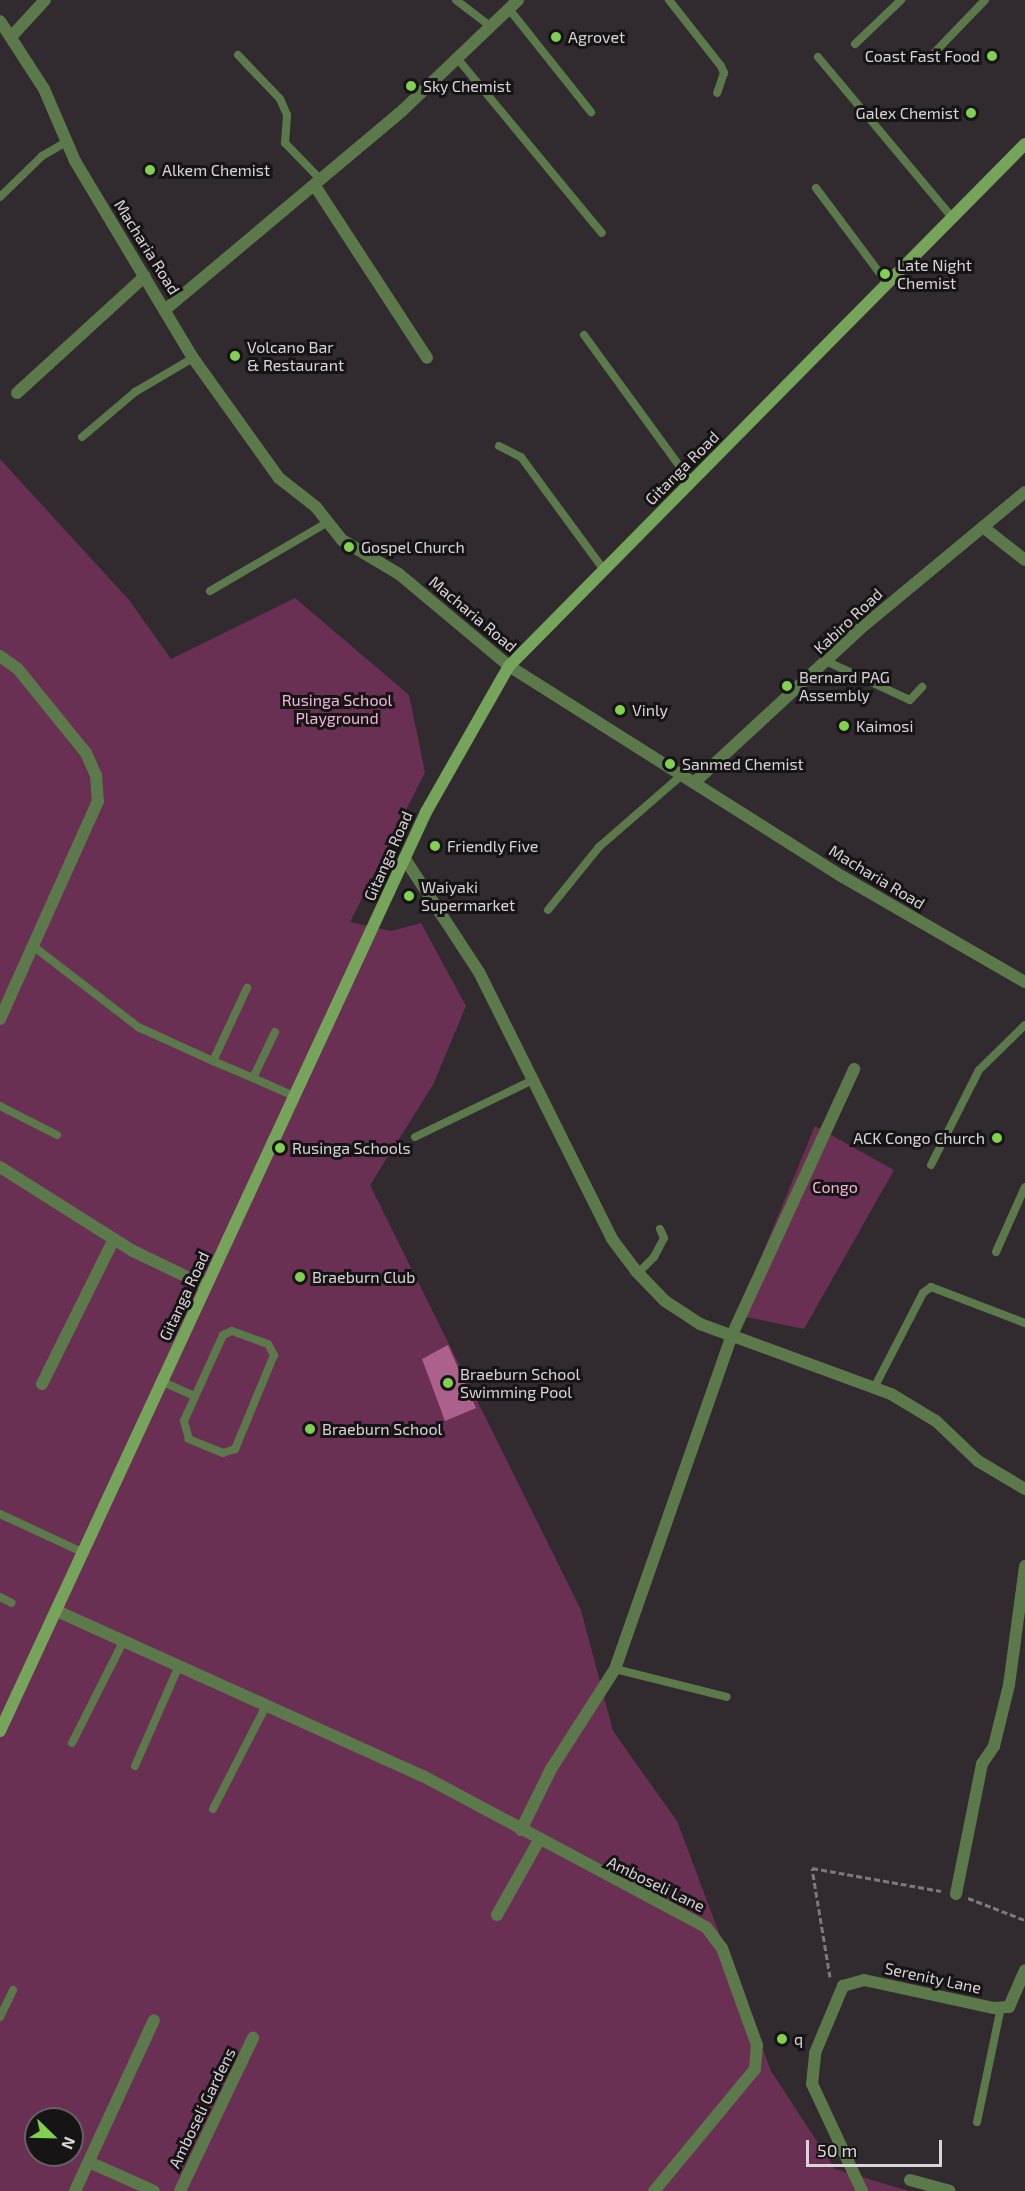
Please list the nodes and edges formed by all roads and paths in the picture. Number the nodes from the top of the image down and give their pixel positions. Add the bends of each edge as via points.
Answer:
1 (45, 0) edge
2 (456, 0) edge
3 (669, 0) edge
4 (901, 0) edge
5 (985, 0) edge
6 (513, 4) edge
7 (0, 21) edge
8 (490, 26) junction
9 (11, 37) junction
10 (855, 44) dead end
11 (935, 52) dead end
12 (238, 55) dead end
13 (818, 57) dead end
14 (457, 58) junction
15 (717, 93) dead end
16 (591, 112) dead end
17 (66, 142) junction
18 (1025, 144) edge
19 (318, 183) junction
20 (816, 188) dead end
21 (0, 197) edge
22 (952, 217) junction
23 (602, 233) dead end
24 (145, 276) junction
25 (887, 283) junction
26 (166, 309) junction
27 (584, 335) dead end
28 (193, 358) junction
29 (427, 358) dead end
30 (17, 393) dead end
31 (82, 437) dead end
32 (499, 446) dead end
33 (691, 482) junction
34 (1025, 492) edge
35 (328, 522) junction
36 (982, 527) junction
37 (1025, 560) edge
38 (604, 570) junction
39 (210, 591) dead end
40 (0, 656) edge
41 (828, 662) junction
42 (510, 666) junction
43 (922, 687) dead end
44 (685, 772) junction
45 (698, 780) junction
46 (405, 859) junction
47 (548, 910) dead end
48 (33, 946) junction
49 (1025, 982) edge
50 (247, 988) dead end
51 (0, 1018) edge
52 (1025, 1025) edge
53 (276, 1032) dead end
54 (213, 1061) junction
55 (854, 1069) dead end
56 (253, 1078) junction
57 (533, 1080) junction
58 (296, 1097) junction
59 (0, 1106) edge
60 (57, 1135) dead end
61 (415, 1137) dead end
62 (931, 1165) dead end
63 (0, 1167) edge
64 (1025, 1187) edge
65 (660, 1228) dead end
66 (114, 1239) junction
67 (996, 1252) dead end
68 (638, 1273) junction
69 (206, 1286) junction
70 (1025, 1323) edge
71 (731, 1337) junction
72 (163, 1382) junction
73 (42, 1384) dead end
74 (874, 1388) junction
75 (194, 1396) junction
76 (1025, 1489) edge
77 (0, 1514) edge
78 (84, 1553) junction
79 (1025, 1566) edge
80 (0, 1597) edge
81 (12, 1603) dead end
82 (57, 1611) junction
83 (123, 1642) junction
84 (179, 1666) junction
85 (615, 1669) junction
86 (727, 1697) dead end
87 (267, 1706) junction
88 (3, 1716) edge
89 (0, 1731) edge
90 (72, 1743) dead end
91 (135, 1766) dead end
92 (213, 1809) dead end
93 (521, 1830) junction
94 (538, 1842) junction
95 (956, 1894) junction
96 (497, 1915) dead end
97 (1025, 1920) edge
98 (1025, 1970) edge
99 (13, 1990) dead end
100 (836, 2001) junction
101 (1001, 2007) junction
102 (0, 2017) edge
103 (154, 2020) dead end
104 (254, 2038) dead end
105 (977, 2122) dead end
106 (89, 2162) junction
107 (910, 2180) dead end
108 (75, 2191) edge
109 (154, 2191) edge
110 (180, 2191) edge
111 (654, 2191) edge
112 (862, 2191) edge
113 (950, 2191) edge

1 - 9 street
2 - 8 lane
3 - 15 lane via 721,66 724,73
4 - 10 lane
5 - 11 lane
6 - 8 street
6 - 16 lane
7 - 9 street, Macharia Road
8 - 14 street
9 - 17 street, Macharia Road via 44,88
12 - 19 lane via 280,99 287,115 285,143
13 - 22 lane
14 - 19 street
14 - 23 lane
17 - 21 lane via 42,156
17 - 24 street, Macharia Road
18 - 22 main road, Gitanga Road
19 - 26 street
19 - 29 street
20 - 25 lane
22 - 25 main road, Gitanga Road
24 - 26 street, Macharia Road
24 - 30 street
25 - 33 main road, Gitanga Road
26 - 28 street, Macharia Road
27 - 33 lane
28 - 31 lane via 135,392
28 - 35 street, Macharia Road via 279,478
32 - 38 lane via 521,457
33 - 38 main road, Gitanga Road
34 - 36 street, Kabiro Road
35 - 39 lane
35 - 42 street, Macharia Road via 342,540 399,574
36 - 37 street
36 - 41 street, Kabiro Road
38 - 42 main road, Gitanga Road
40 - 48 street via 48,706 96,775 98,801
41 - 43 lane via 910,700
41 - 45 street, Kabiro Road
42 - 44 street, Macharia Road
42 - 46 main road, Gitanga Road via 457,750
44 - 45 street, Macharia Road
44 - 47 lane via 599,847
45 - 49 street, Macharia Road via 843,878
46 - 57 street via 479,972
46 - 58 main road, Gitanga Road
48 - 51 street
48 - 54 lane via 138,1027
50 - 54 lane
52 - 62 lane via 976,1076
53 - 56 lane
54 - 56 lane
55 - 71 street
56 - 58 lane
57 - 61 lane
57 - 68 street via 612,1239
58 - 69 main road, Gitanga Road
59 - 60 lane
63 - 66 street
64 - 67 lane
65 - 68 lane via 664,1238 654,1257
66 - 69 street
66 - 73 street
68 - 71 street via 665,1301
69 - 72 main road, Gitanga Road
70 - 74 lane via 931,1287 923,1293
71 - 74 street
71 - 85 street via 652,1574
72 - 75 lane
72 - 78 main road, Gitanga Road
74 - 76 street via 936,1421 978,1461
75 - 75 lane via 223,1335 240,1332 273,1349 229,1454 189,1439 184,1430
77 - 78 lane
78 - 82 main road, Gitanga Road
79 - 95 street via 1009,1685 994,1746 982,1764
80 - 81 lane
82 - 83 street, Amboseli Lane
82 - 88 main road, Gitanga Road
83 - 84 street, Amboseli Lane
83 - 90 lane
84 - 87 street, Amboseli Lane
84 - 91 lane
85 - 86 lane
85 - 93 street via 551,1769
87 - 92 lane
87 - 93 street, Amboseli Lane via 423,1776
88 - 89 main road, Gitanga Road
93 - 94 street, Amboseli Lane
94 - 96 street
94 - 111 street, Amboseli Lane via 706,1927 722,1948 758,2045 751,2077
95 - 97 path
95 - 100 path via 812,1868 819,1935
98 - 101 street, Serenity Lane via 1018,1994
99 - 102 lane
100 - 101 street, Serenity Lane via 843,1986 864,1980
100 - 112 street, Serenity Lane via 814,2053 812,2084
101 - 105 lane
103 - 106 street
104 - 110 street, Amboseli Gardens
106 - 108 street
106 - 109 street
107 - 113 street

